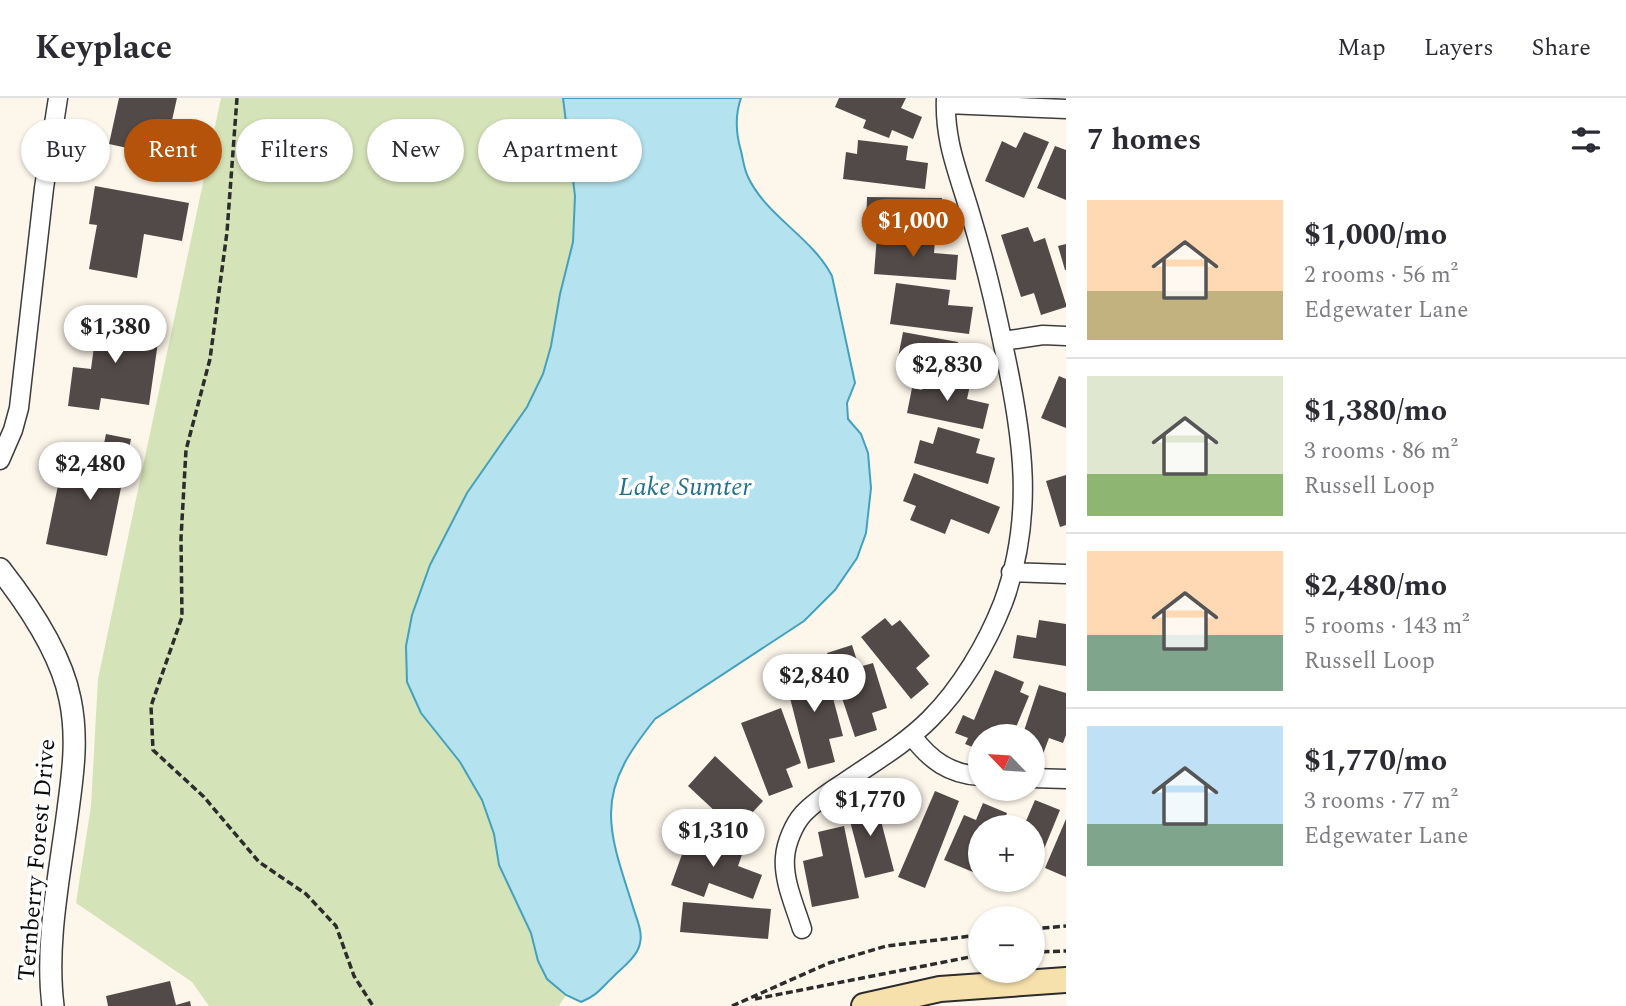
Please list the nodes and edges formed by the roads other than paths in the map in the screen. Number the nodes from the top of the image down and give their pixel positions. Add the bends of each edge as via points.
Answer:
1 (58, 98) edge
2 (946, 101) edge
3 (1066, 109) edge
4 (1066, 336) edge
5 (1003, 341) junction
6 (0, 460) edge
7 (0, 569) edge
8 (1011, 572) junction
9 (1066, 574) edge
10 (912, 736) junction
11 (968, 774) edge
12 (1045, 778) edge
13 (1066, 779) edge
14 (802, 929) dead end
15 (1066, 980) edge
16 (53, 1006) edge
17 (864, 1006) edge

1 - 6 street via 19,408
2 - 3 street
2 - 5 street via 951,157
4 - 5 street
5 - 8 street via 1024,459 1023,506
7 - 16 street, Ternberry Forest Drive via 59,665 70,698 74,768 52,943
8 - 9 street
8 - 10 street via 1003,603 981,649 932,717
10 - 11 street via 937,764
10 - 14 street via 820,799 803,814 791,834 785,856 788,884
12 - 13 street
15 - 17 main road via 940,989

